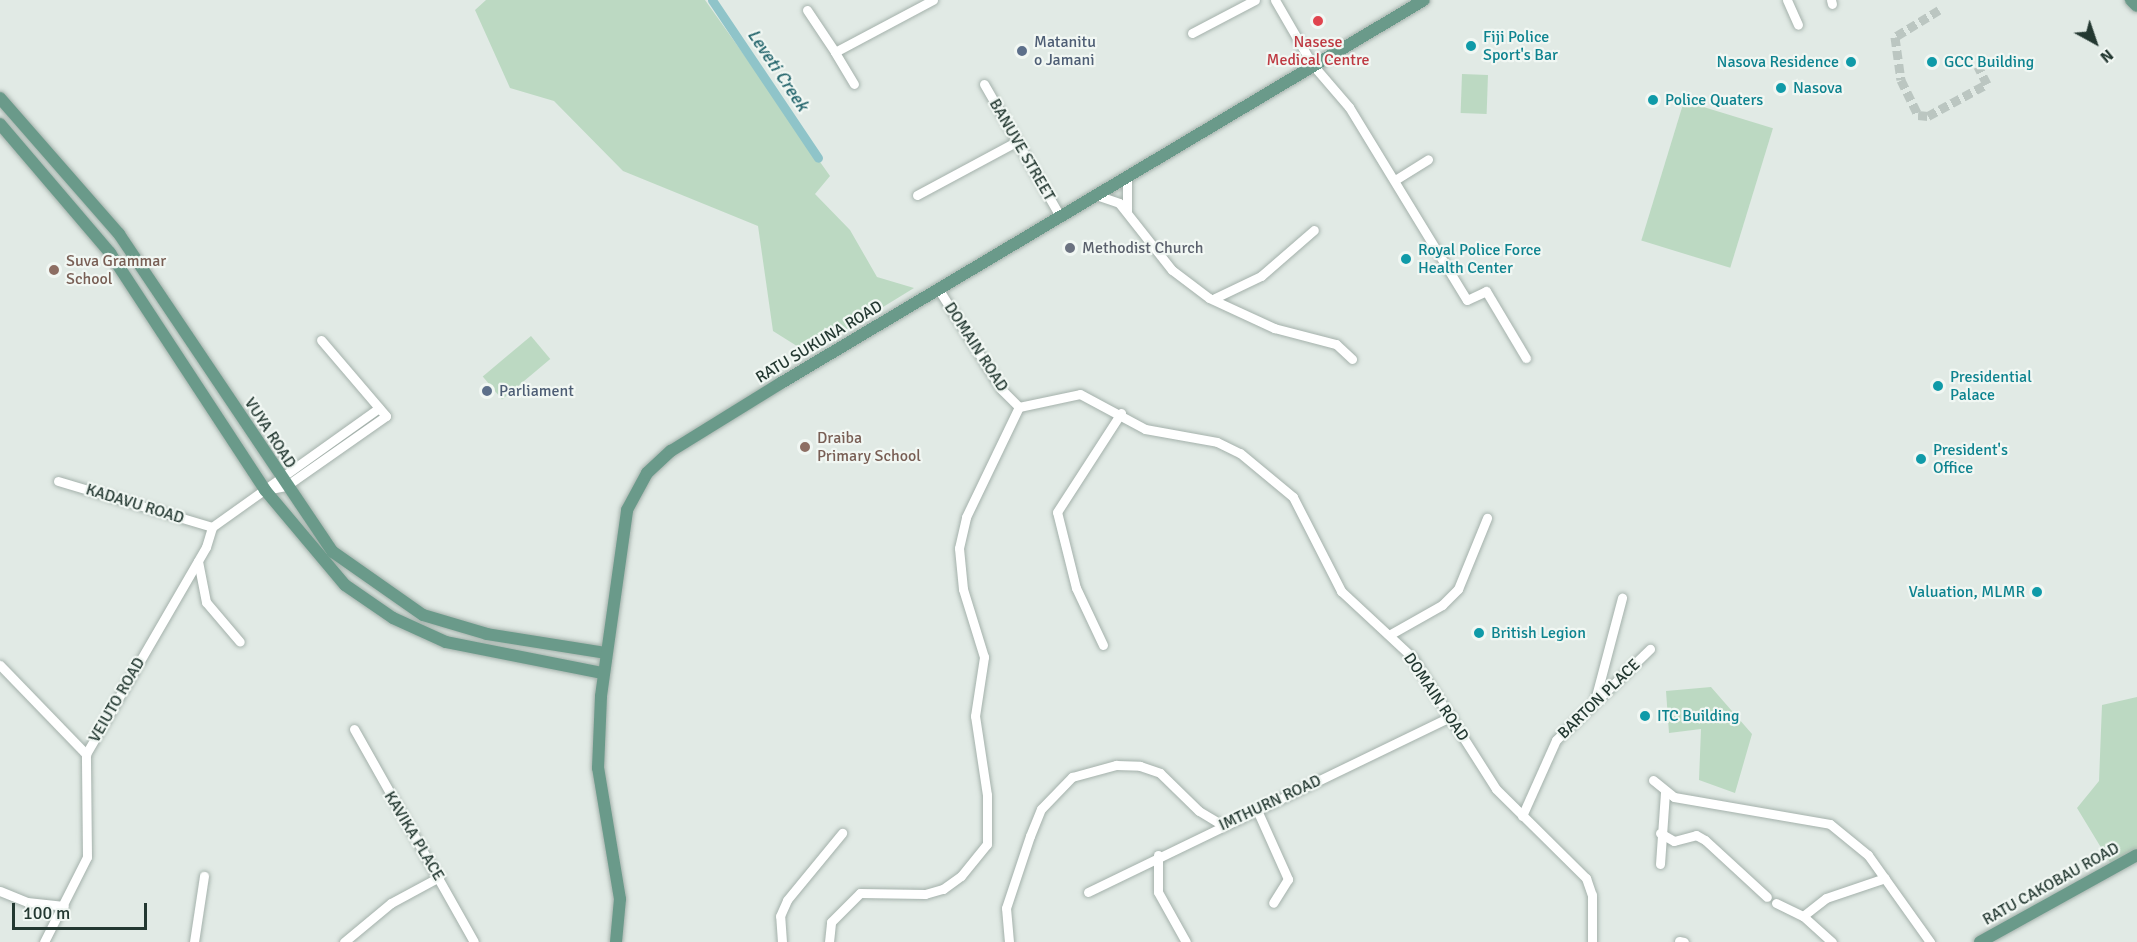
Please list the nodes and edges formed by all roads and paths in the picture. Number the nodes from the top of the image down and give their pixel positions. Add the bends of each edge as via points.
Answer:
1 (933, 0) edge
2 (1255, 0) edge
3 (1275, 0) edge
4 (1424, 0) edge
5 (1787, 0) edge
6 (2132, 0) edge
7 (2137, 6) edge
8 (807, 10) dead end
9 (1798, 25) dead end
10 (1192, 33) dead end
11 (835, 52) junction
12 (1312, 64) junction
13 (855, 84) dead end
14 (984, 84) dead end
15 (0, 98) edge
16 (0, 124) edge
17 (1016, 142) junction
18 (1428, 159) dead end
19 (1127, 176) junction
20 (1395, 180) junction
21 (917, 195) dead end
22 (1096, 195) junction
23 (1127, 211) junction
24 (1060, 216) junction
25 (1314, 230) dead end
26 (939, 290) junction
27 (1215, 298) junction
28 (321, 340) dead end
29 (1526, 358) dead end
30 (1352, 359) dead end
31 (1018, 407) junction
32 (379, 408) junction
33 (1121, 413) junction
34 (278, 475) junction
35 (58, 481) dead end
36 (286, 486) junction
37 (265, 490) junction
38 (1487, 518) dead end
39 (212, 527) junction
40 (198, 561) junction
41 (1622, 598) dead end
42 (1389, 635) junction
43 (240, 642) dead end
44 (1103, 645) dead end
45 (1650, 649) dead end
46 (605, 653) junction
47 (0, 666) edge
48 (602, 673) junction
49 (1594, 702) junction
50 (1452, 716) junction
51 (354, 729) dead end
52 (86, 754) junction
53 (1653, 780) dead end
54 (1665, 792) junction
55 (1257, 810) junction
56 (1522, 816) junction
57 (1222, 825) junction
58 (842, 833) dead end
59 (1660, 833) junction
60 (1158, 855) junction
61 (2137, 855) edge
62 (1660, 864) dead end
63 (204, 876) dead end
64 (439, 877) junction
65 (1885, 878) junction
66 (0, 891) edge
67 (1088, 892) dead end
68 (1767, 897) dead end
69 (1273, 903) dead end
70 (1776, 903) dead end
71 (64, 906) junction
72 (1803, 916) junction
73 (1679, 941) edge
74 (44, 942) edge
75 (194, 942) edge
76 (344, 942) edge
77 (474, 942) edge
78 (616, 942) edge
79 (782, 942) edge
80 (828, 942) edge
81 (1009, 942) edge
82 (1186, 942) edge
83 (1592, 942) edge
84 (1684, 942) edge
85 (1832, 942) edge
86 (1930, 942) edge
87 (1980, 942) edge

1 - 11 street
2 - 10 street
3 - 12 street
4 - 12 main road, RATU SUKUNA ROAD
5 - 9 street
6 - 7 main road
8 - 11 street
11 - 13 street
12 - 19 main road, RATU SUKUNA ROAD
12 - 20 street via 1349,107
14 - 17 street, BANUVE STREET
15 - 34 main road, VUYA ROAD via 119,234
16 - 37 main road via 110,253
17 - 21 street
17 - 24 street, BANUVE STREET
18 - 20 street
19 - 22 main road, RATU SUKUNA ROAD
19 - 23 street
20 - 29 street via 1467,300 1485,291
22 - 23 street
22 - 24 main road, RATU SUKUNA ROAD
23 - 27 street via 1172,270
24 - 26 main road, RATU SUKUNA ROAD
25 - 27 street via 1261,276
26 - 31 street, DOMAIN ROAD via 1001,389
26 - 46 main road, RATU SUKUNA ROAD via 657,462 627,510
27 - 30 street via 1274,328 1336,344
28 - 32 street
31 - 33 street, DOMAIN ROAD via 1080,394
31 - 80 street via 966,517 959,548 963,589 984,657 975,716 987,795 987,844 961,876 943,889 925,894 860,893 831,922
32 - 34 street
32 - 36 street via 386,416
33 - 42 street, DOMAIN ROAD via 1145,429 1217,442 1252,459 1309,520 1341,591
33 - 44 street via 1057,512 1076,588
34 - 36 main road, VUYA ROAD
34 - 37 street
35 - 39 street, KADAVU ROAD
36 - 37 street
36 - 46 main road, VUYA ROAD via 333,552 423,615 487,634
37 - 39 street
37 - 48 main road via 320,562 393,618 446,642
38 - 42 street via 1458,589 1442,606
39 - 40 street, VEIUTO ROAD
40 - 43 street via 206,602
40 - 52 street, VEIUTO ROAD
41 - 49 street
42 - 50 street, DOMAIN ROAD via 1412,657
45 - 49 street, BARTON PLACE
46 - 48 main road, RATU SUKUNA ROAD
47 - 52 street
48 - 78 main road, RATU SUKUNA ROAD via 598,768 620,899
49 - 56 street, BARTON PLACE via 1556,740
50 - 55 street, IMTHURN ROAD
50 - 56 street, DOMAIN ROAD via 1496,789
51 - 64 street, KAVIKA PLACE
52 - 71 street, VEIUTO ROAD via 87,857
53 - 54 street
54 - 59 street
54 - 65 street via 1830,824 1868,855
55 - 57 street, IMTHURN ROAD
55 - 69 street via 1288,879
56 - 83 street, DOMAIN ROAD via 1586,878 1592,895
57 - 60 street, IMTHURN ROAD
57 - 81 street via 1199,811 1160,773 1140,766 1116,765 1072,777 1041,809 1030,836 1006,908
58 - 79 street via 787,900 780,916
59 - 62 street
59 - 68 street via 1674,841 1696,835 1705,840
60 - 67 street, IMTHURN ROAD
60 - 82 street via 1158,892
61 - 87 main road, RATU CAKOBAU ROAD
63 - 75 street
64 - 76 street via 391,903
64 - 77 street, KAVIKA PLACE
65 - 72 street via 1826,898
65 - 86 street
66 - 71 street via 27,902
70 - 72 street
71 - 74 street, VEIUTO ROAD
72 - 85 street
73 - 84 street

